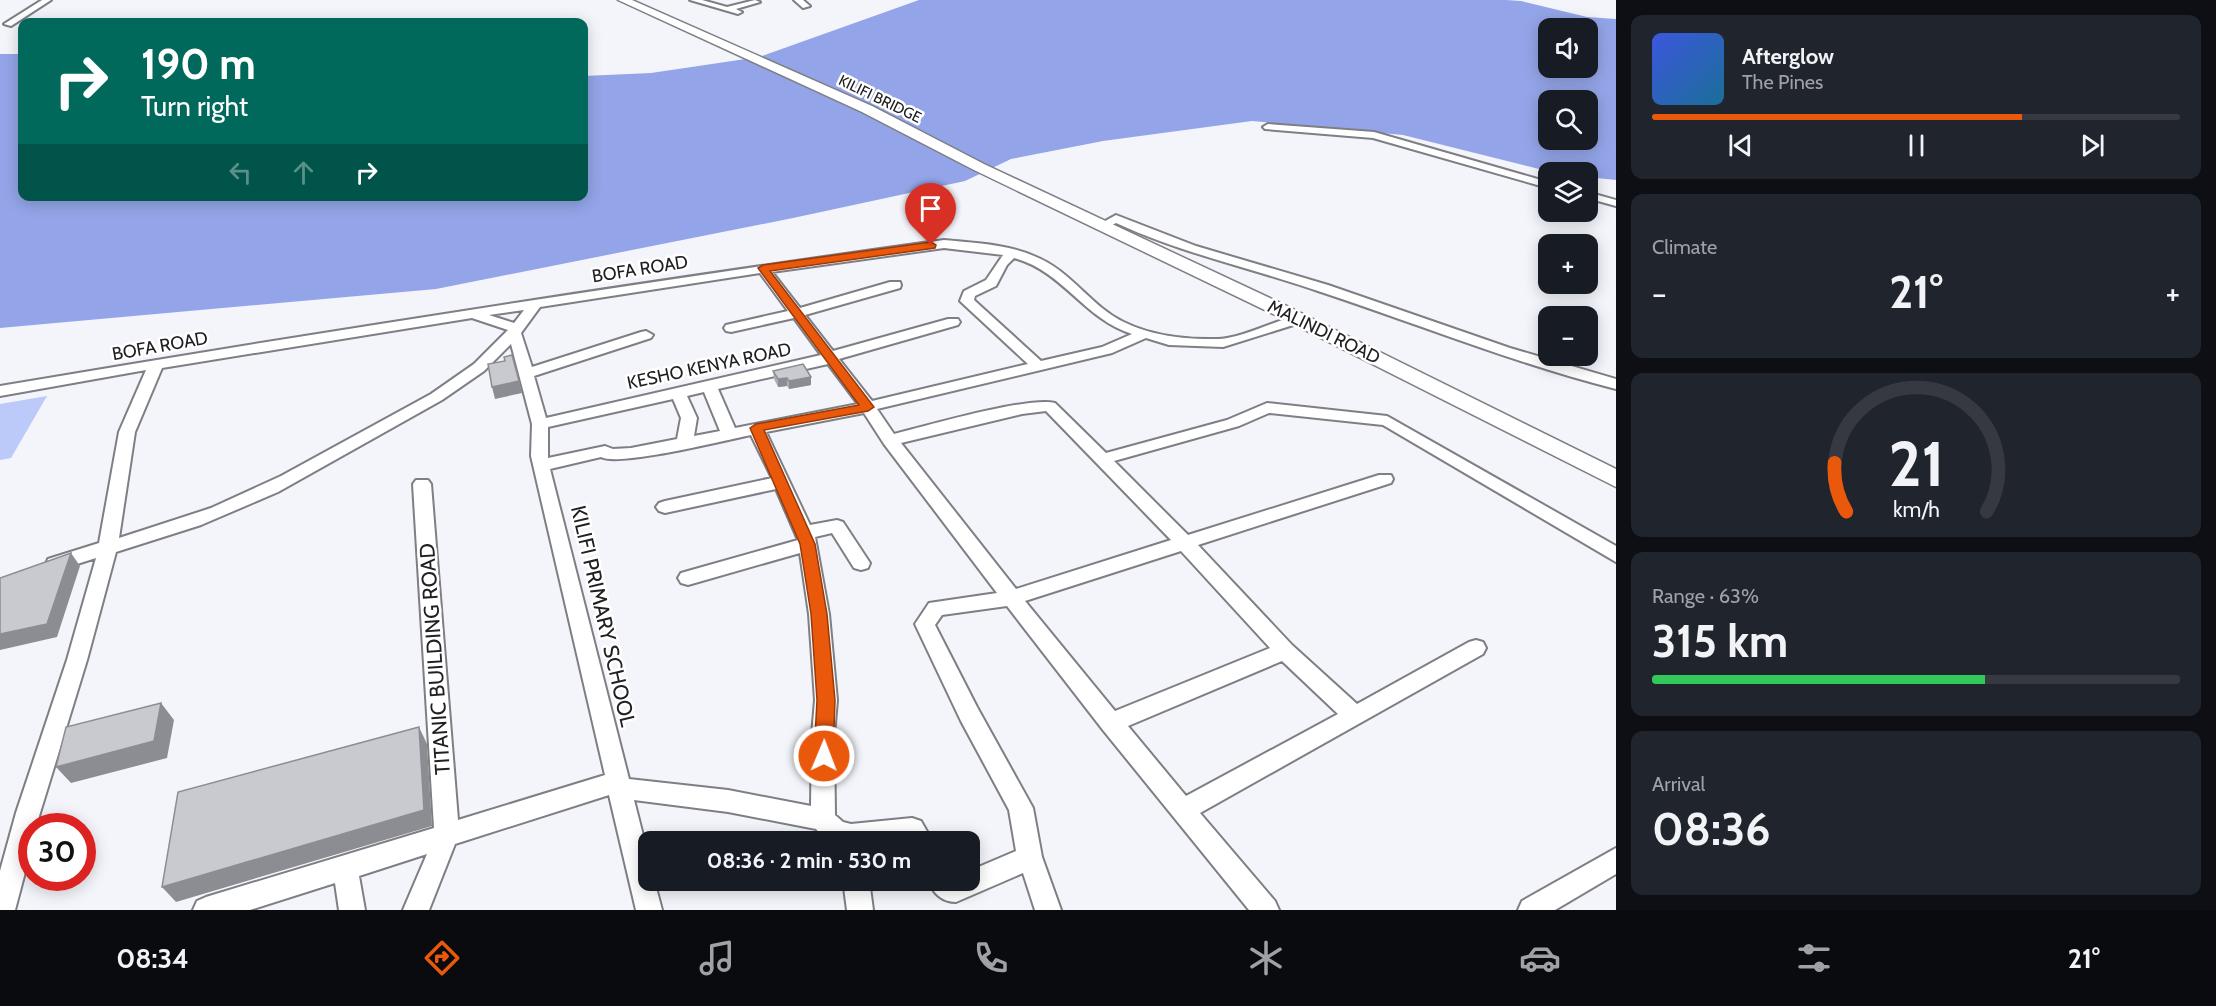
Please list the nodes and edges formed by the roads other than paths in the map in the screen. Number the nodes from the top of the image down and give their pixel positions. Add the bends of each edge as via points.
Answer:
1 (47, 0) edge
2 (622, 0) edge
3 (694, 0) edge
4 (798, 0) edge
5 (756, 2) dead end
6 (806, 6) dead end
7 (726, 9) junction
8 (738, 12) dead end
9 (8, 24) dead end
10 (1268, 127) dead end
11 (1538, 182) edge
12 (1029, 190) joint
13 (1598, 198) edge
14 (1616, 203) edge
15 (1104, 225) junction
16 (1012, 253) junction
17 (763, 268) junction
18 (895, 285) dead end
19 (557, 301) junction
20 (534, 306) junction
21 (511, 309) junction
22 (795, 314) junction
23 (1289, 314) junction
24 (473, 315) junction
25 (953, 322) dead end
26 (731, 328) dead end
27 (514, 331) junction
28 (1262, 331) junction
29 (1144, 334) junction
30 (646, 335) dead end
31 (829, 357) junction
32 (156, 364) junction
33 (1037, 365) junction
34 (525, 374) junction
35 (1616, 384) edge
36 (709, 386) junction
37 (0, 391) edge
38 (678, 392) junction
39 (868, 407) junction
40 (540, 424) junction
41 (756, 428) junction
42 (729, 433) junction
43 (890, 440) junction
44 (685, 442) junction
45 (1102, 459) junction
46 (542, 465) junction
47 (1385, 479) dead end
48 (1616, 479) edge
49 (781, 482) junction
50 (422, 484) dead end
51 (665, 507) dead end
52 (806, 538) junction
53 (1184, 542) junction
54 (108, 547) junction
55 (1616, 555) edge
56 (861, 563) dead end
57 (39, 569) edge
58 (688, 578) dead end
59 (1012, 598) junction
60 (1476, 648) dead end
61 (1285, 651) junction
62 (1355, 716) junction
63 (1111, 723) junction
64 (618, 785) junction
65 (1184, 809) junction
66 (823, 819) junction
67 (834, 831) edge
68 (898, 831) edge
69 (913, 831) edge
70 (447, 834) junction
71 (1030, 857) junction
72 (1616, 860) edge
73 (345, 868) junction
74 (980, 879) edge
75 (857, 891) edge
76 (2, 910) edge
77 (206, 910) edge
78 (352, 910) edge
79 (416, 910) edge
80 (649, 910) edge
81 (860, 910) edge
82 (1048, 910) edge
83 (1266, 910) edge
84 (1531, 910) edge

1 - 9 street
2 - 12 highway, KILIFI BRIDGE via 867,109
3 - 7 street
4 - 6 street
5 - 7 street
7 - 8 street
10 - 11 street via 1374,135
12 - 15 highway, MALINDI ROAD
13 - 14 street
15 - 23 highway, MALINDI ROAD
15 - 35 street via 1116,219 1210,255 1319,287 1551,367
16 - 17 street, BOFA ROAD via 944,244
16 - 29 street, BOFA ROAD via 1049,268 1110,320
16 - 33 street via 1002,262 991,283 969,294 967,301
17 - 19 street, BOFA ROAD
17 - 22 street
18 - 22 street
19 - 20 street, BOFA ROAD
19 - 27 street
20 - 21 street, BOFA ROAD
20 - 27 street
21 - 24 street, BOFA ROAD
21 - 27 street, KILIFI PRIMARY SCHOOL
22 - 26 street
22 - 31 street
23 - 28 street, BOFA ROAD
23 - 28 street
23 - 48 highway, MALINDI ROAD
24 - 27 street
24 - 32 street, BOFA ROAD
25 - 31 street, KESHO KENYA ROAD
27 - 34 street, KILIFI PRIMARY SCHOOL
27 - 54 street via 467,378 439,397 257,495 191,522
28 - 29 street, BOFA ROAD via 1238,340 1203,344
29 - 33 street via 1107,350
30 - 34 street
31 - 36 street, KESHO KENYA ROAD
31 - 39 street
32 - 37 street, BOFA ROAD
32 - 54 street via 127,432
33 - 39 street
34 - 40 street, KILIFI PRIMARY SCHOOL
36 - 38 street, KESHO KENYA ROAD
36 - 42 street
38 - 40 street, KESHO KENYA ROAD
38 - 44 street via 689,418
39 - 41 street
39 - 43 street
40 - 46 street, KILIFI PRIMARY SCHOOL
41 - 42 street
41 - 49 street
42 - 44 street
43 - 45 street via 1046,405
43 - 59 street
44 - 46 street via 615,456 605,451
45 - 53 street
45 - 55 street via 1233,423 1267,408 1387,422
46 - 64 street, KILIFI PRIMARY SCHOOL
47 - 53 street
49 - 51 street
49 - 52 street
50 - 70 street, TITANIC BUILDING ROAD
52 - 56 street via 837,526
52 - 58 street
52 - 66 street via 819,614 826,700
53 - 59 street
53 - 61 street
54 - 57 street
54 - 76 street
59 - 63 street
59 - 71 street via 937,608 926,624 969,714 1021,808
60 - 62 street
61 - 62 street
61 - 63 street
62 - 65 street
63 - 65 street
64 - 66 street
64 - 70 street
64 - 80 street, KILIFI PRIMARY SCHOOL
65 - 83 street
66 - 67 street
68 - 69 street
70 - 73 street
70 - 79 street
71 - 74 street
71 - 82 street
72 - 84 street
73 - 77 street
73 - 78 street
75 - 81 street

